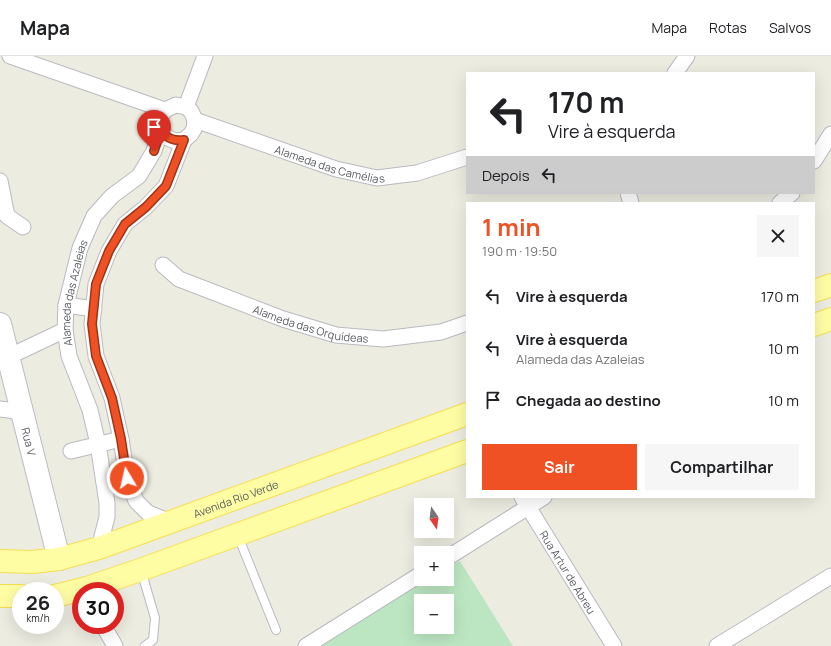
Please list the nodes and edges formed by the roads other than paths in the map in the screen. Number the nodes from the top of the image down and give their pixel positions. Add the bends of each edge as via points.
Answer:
1 (10, 56) edge
2 (205, 56) edge
3 (687, 56) edge
4 (36, 60) edge
5 (676, 72) edge
6 (186, 107) junction
7 (165, 110) junction
8 (195, 120) junction
9 (161, 130) junction
10 (831, 134) edge
11 (184, 140) junction
12 (466, 157) edge
13 (815, 159) edge
14 (0, 181) edge
15 (791, 194) edge
16 (781, 202) edge
17 (23, 227) dead end
18 (163, 265) dead end
19 (831, 285) edge
20 (815, 291) edge
21 (66, 305) junction
22 (94, 309) junction
23 (831, 318) edge
24 (466, 323) edge
25 (0, 324) edge
26 (815, 325) edge
27 (65, 330) junction
28 (96, 356) junction
29 (8, 357) junction
30 (72, 364) junction
31 (0, 409) edge
32 (22, 412) junction
33 (466, 414) edge
34 (121, 439) junction
35 (98, 444) junction
36 (70, 451) dead end
37 (466, 451) edge
38 (540, 498) edge
39 (525, 502) edge
40 (227, 503) junction
41 (171, 522) junction
42 (238, 535) junction
43 (99, 548) junction
44 (454, 553) edge
45 (59, 559) junction
46 (0, 561) edge
47 (160, 562) junction
48 (140, 570) junction
49 (831, 576) edge
50 (414, 578) edge
51 (108, 582) edge
52 (0, 596) edge
53 (12, 596) edge
54 (276, 630) dead end
55 (108, 634) edge
56 (115, 646) edge
57 (145, 646) edge
58 (306, 646) edge
59 (614, 646) edge
60 (717, 646) edge

1 - 4 street
2 - 6 street
3 - 5 street
4 - 7 street
6 - 7 street via 176,105
6 - 8 street
7 - 9 street via 159,120
8 - 11 street via 194,130
8 - 12 street, Alameda das Camélias via 336,169 377,178 417,173
9 - 11 street via 168,138 175,141
9 - 21 street, Alameda das Azaleias via 154,151 139,176 112,196 94,216 80,248
10 - 13 street
11 - 22 street, Alameda das Azaleias via 166,186 125,224 109,251 96,284
14 - 17 street via 7,216
15 - 16 street
18 - 24 street, Alameda das Orquídeas via 179,279 283,320 336,335 383,339 441,332
19 - 20 main road
21 - 22 street
21 - 27 street, Alameda das Azaleias
22 - 28 street, Alameda das Azaleias via 92,324
23 - 26 main road
25 - 29 street, Rua V
27 - 29 street
27 - 30 street, Alameda das Azaleias
28 - 30 street
28 - 34 street, Alameda das Azaleias via 112,398
29 - 32 street, Rua V
30 - 35 street, Alameda das Azaleias via 90,410
31 - 32 street
32 - 45 street, Rua V
33 - 40 main road, Avenida Rio Verde
34 - 35 street
34 - 41 street, Alameda das Azaleias via 127,478 136,501 148,513
35 - 36 street
35 - 43 street, Alameda das Azaleias via 107,503 107,518
37 - 42 main road
38 - 39 street
39 - 44 street
39 - 59 street, Rua Artur de Abreu
40 - 41 main road, Avenida Rio Verde
40 - 47 main road via 233,517 232,522 175,546
41 - 43 main road, Avenida Rio Verde
42 - 47 main road
42 - 54 lane
43 - 45 main road, Avenida Rio Verde
45 - 46 main road, Avenida Rio Verde via 32,562
47 - 48 main road
48 - 51 main road
48 - 57 lane via 155,618 153,640
49 - 60 street
50 - 58 street
52 - 53 main road
55 - 56 street

